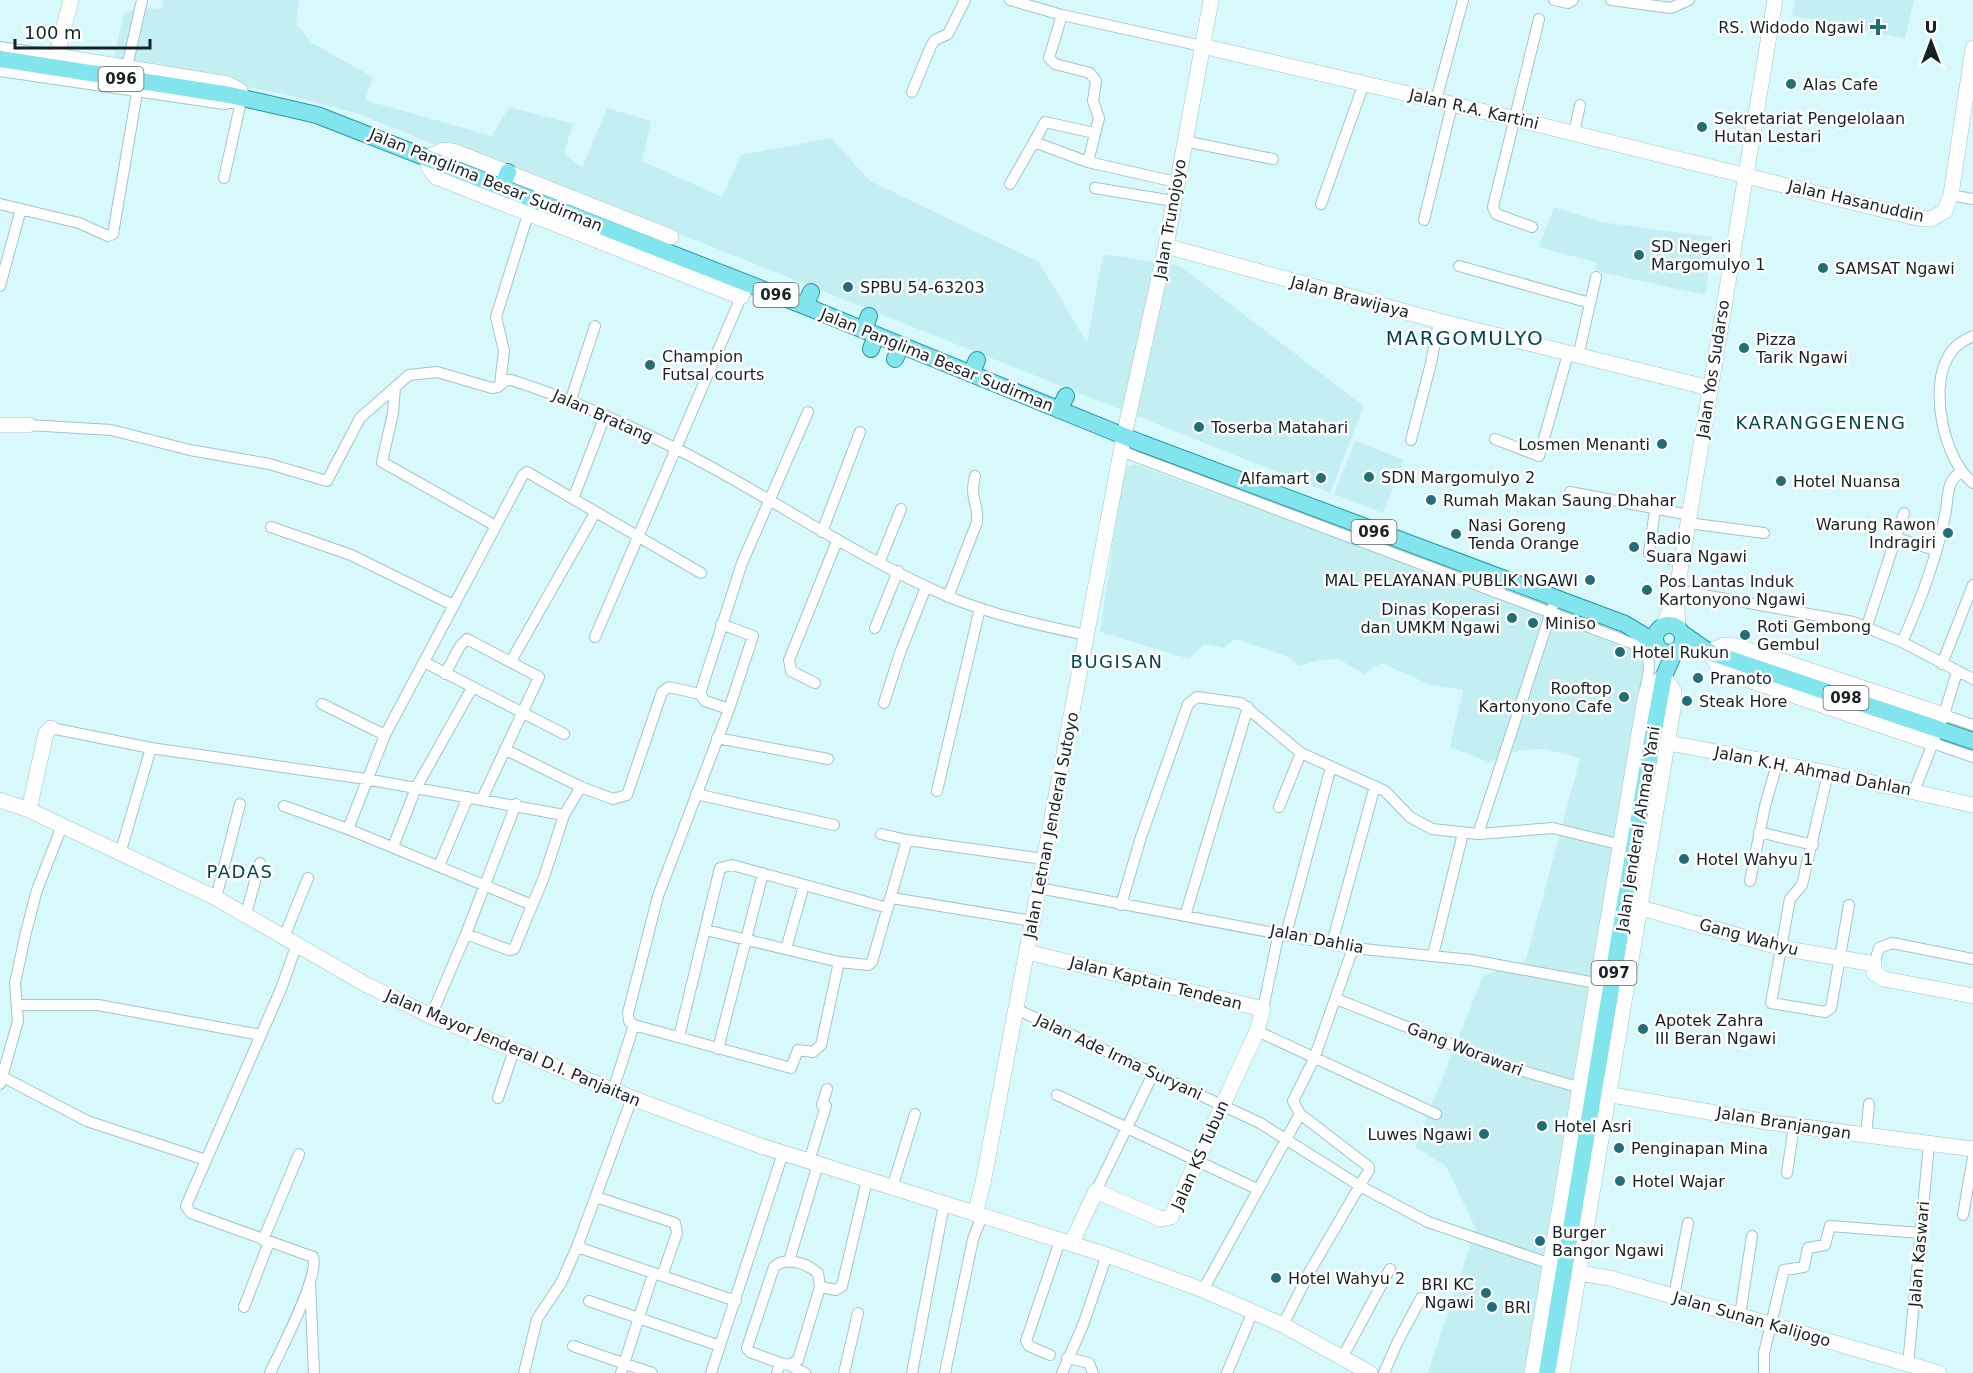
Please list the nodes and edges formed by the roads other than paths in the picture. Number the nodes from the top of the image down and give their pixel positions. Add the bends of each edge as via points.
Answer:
1 (71, 0) edge
2 (142, 0) edge
3 (965, 0) edge
4 (1010, 0) edge
5 (1211, 0) edge
6 (1463, 0) edge
7 (1554, 0) edge
8 (1573, 0) edge
9 (1611, 0) edge
10 (1689, 0) edge
11 (1770, 1) edge
12 (1062, 15) junction
13 (1539, 19) dead end
14 (1202, 46) junction
15 (1973, 48) edge
16 (2, 62) edge
17 (55, 62) junction
18 (127, 67) junction
19 (182, 82) junction
20 (1364, 83) junction
21 (138, 87) junction
22 (912, 92) dead end
23 (242, 97) junction
24 (1436, 100) junction
25 (1452, 105) junction
26 (1580, 105) dead end
27 (1516, 119) junction
28 (1968, 119) edge
29 (1094, 133) junction
30 (1574, 133) junction
31 (1184, 141) junction
32 (1034, 142) junction
33 (1273, 159) dead end
34 (1088, 162) junction
35 (1745, 175) junction
36 (224, 178) dead end
37 (1176, 182) junction
38 (1010, 184) dead end
39 (504, 187) junction
40 (1095, 188) dead end
41 (1951, 195) junction
42 (1973, 199) edge
43 (1173, 201) junction
44 (0, 204) edge
45 (1321, 204) dead end
46 (530, 206) junction
47 (21, 209) junction
48 (1424, 220) dead end
49 (1532, 227) dead end
50 (670, 237) dead end
51 (1166, 246) junction
52 (1459, 266) dead end
53 (1596, 277) dead end
54 (0, 286) edge
55 (744, 290) junction
56 (1590, 303) junction
57 (1439, 321) junction
58 (596, 326) dead end
59 (1973, 336) edge
60 (1573, 356) junction
61 (500, 384) junction
62 (395, 387) junction
63 (1710, 388) junction
64 (571, 399) junction
65 (808, 412) dead end
66 (605, 416) junction
67 (0, 425) edge
68 (28, 425) joint
69 (860, 432) dead end
70 (1495, 439) dead end
71 (1411, 440) dead end
72 (1123, 444) junction
73 (676, 449) junction
74 (1960, 473) junction
75 (975, 476) dead end
76 (1973, 483) edge
77 (1570, 492) dead end
78 (573, 499) junction
79 (768, 501) junction
80 (901, 508) dead end
81 (1655, 510) junction
82 (595, 513) junction
83 (1904, 513) dead end
84 (1688, 519) junction
85 (494, 525) junction
86 (271, 527) dead end
87 (822, 532) junction
88 (1764, 533) dead end
89 (638, 537) junction
90 (1896, 538) junction
91 (837, 541) junction
92 (1935, 550) junction
93 (880, 561) junction
94 (1681, 561) junction
95 (898, 571) junction
96 (701, 573) dead end
97 (1973, 585) edge
98 (926, 586) junction
99 (1676, 592) junction
100 (948, 597) junction
101 (453, 605) junction
102 (1554, 606) junction
103 (980, 608) junction
104 (721, 624) junction
105 (1867, 626) junction
106 (875, 628) dead end
107 (1086, 635) junction
108 (595, 637) dead end
109 (1669, 639) junction
110 (1902, 642) junction
111 (1709, 652) junction
112 (511, 661) junction
113 (424, 662) junction
114 (1765, 663) junction
115 (1942, 664) junction
116 (1958, 672) junction
117 (445, 674) junction
118 (1664, 676) junction
119 (1973, 679) edge
120 (815, 683) dead end
121 (472, 688) junction
122 (1645, 690) dead end
123 (700, 694) junction
124 (321, 704) dead end
125 (884, 704) dead end
126 (1840, 704) junction
127 (1248, 708) junction
128 (729, 709) junction
129 (522, 713) junction
130 (1973, 725) edge
131 (51, 728) joint
132 (1939, 729) junction
133 (564, 734) dead end
134 (385, 735) junction
135 (717, 738) junction
136 (1660, 741) junction
137 (1973, 741) edge
138 (150, 748) junction
139 (506, 750) junction
140 (1301, 753) junction
141 (1973, 757) edge
142 (828, 759) dead end
143 (1778, 764) junction
144 (1331, 767) junction
145 (1828, 773) junction
146 (366, 779) junction
147 (1375, 786) junction
148 (581, 787) junction
149 (416, 788) junction
150 (937, 791) dead end
151 (1914, 791) junction
152 (696, 794) junction
153 (468, 797) junction
154 (0, 800) edge
155 (482, 800) junction
156 (240, 804) dead end
157 (516, 804) junction
158 (1973, 804) edge
159 (284, 806) dead end
160 (1279, 807) dead end
161 (29, 810) junction
162 (564, 815) junction
163 (834, 825) dead end
164 (62, 826) junction
165 (348, 829) junction
166 (1462, 832) junction
167 (1759, 832) junction
168 (881, 834) dead end
169 (1478, 834) junction
170 (907, 840) junction
171 (1813, 845) junction
172 (1628, 846) junction
173 (393, 847) junction
174 (120, 854) junction
175 (1044, 859) junction
176 (260, 863) dead end
177 (439, 866) junction
178 (763, 873) junction
179 (308, 878) dead end
180 (1750, 881) dead end
181 (804, 885) junction
182 (484, 887) junction
183 (1039, 888) junction
184 (216, 898) junction
185 (890, 903) junction
186 (532, 905) junction
187 (1121, 905) junction
188 (1849, 905) dead end
189 (1633, 906) junction
190 (246, 914) junction
191 (1185, 916) junction
192 (1032, 921) junction
193 (706, 930) junction
194 (1283, 933) junction
195 (466, 934) junction
196 (746, 939) junction
197 (291, 940) junction
198 (1332, 943) junction
199 (1353, 948) junction
200 (1782, 948) junction
201 (786, 949) junction
202 (1027, 952) junction
203 (1433, 956) junction
204 (1841, 959) junction
205 (1973, 959) edge
206 (839, 962) junction
207 (1874, 964) junction
208 (1611, 986) junction
209 (1973, 996) edge
210 (1336, 999) junction
211 (18, 1005) junction
212 (1016, 1009) junction
213 (1263, 1009) junction
214 (431, 1016) junction
215 (634, 1025) junction
216 (1257, 1031) junction
217 (261, 1035) junction
218 (679, 1037) junction
219 (718, 1049) junction
220 (514, 1050) junction
221 (1314, 1059) junction
222 (1154, 1074) junction
223 (1, 1081) edge
224 (827, 1089) dead end
225 (613, 1090) junction
226 (1595, 1091) junction
227 (1057, 1095) dead end
228 (498, 1098) dead end
229 (632, 1098) junction
230 (1869, 1104) dead end
231 (1222, 1106) junction
232 (915, 1114) dead end
233 (1300, 1114) junction
234 (1436, 1114) dead end
235 (1794, 1125) junction
236 (1127, 1128) junction
237 (1866, 1135) junction
238 (1286, 1138) junction
239 (1929, 1144) junction
240 (1973, 1149) edge
241 (783, 1153) junction
242 (299, 1154) dead end
243 (1973, 1157) edge
244 (206, 1160) junction
245 (1198, 1161) junction
246 (814, 1163) junction
247 (1787, 1173) dead end
248 (867, 1180) junction
249 (1360, 1186) junction
250 (892, 1188) junction
251 (1257, 1189) junction
252 (1096, 1191) junction
253 (596, 1197) junction
254 (944, 1204) junction
255 (978, 1215) junction
256 (1963, 1215) dead end
257 (1688, 1223) dead end
258 (1920, 1233) junction
259 (1752, 1236) dead end
260 (266, 1241) junction
261 (1066, 1242) junction
262 (577, 1247) junction
263 (1107, 1255) junction
264 (789, 1261) junction
265 (1390, 1269) dead end
266 (1565, 1269) junction
267 (658, 1275) junction
268 (310, 1284) junction
269 (820, 1287) junction
270 (1203, 1290) junction
271 (1674, 1296) junction
272 (1421, 1298) dead end
273 (589, 1301) dead end
274 (736, 1301) junction
275 (244, 1307) dead end
276 (1253, 1311) junction
277 (858, 1313) dead end
278 (1740, 1315) junction
279 (639, 1319) junction
280 (1283, 1325) junction
281 (1770, 1325) junction
282 (573, 1346) dead end
283 (720, 1346) junction
284 (1050, 1355) dead end
285 (1067, 1358) junction
286 (1342, 1358) junction
287 (1908, 1365) junction
288 (782, 1367) edge
289 (622, 1368) edge
290 (1361, 1371) edge
291 (270, 1373) edge
292 (314, 1373) edge
293 (524, 1373) edge
294 (652, 1373) edge
295 (711, 1373) edge
296 (805, 1373) edge
297 (844, 1373) edge
298 (912, 1373) edge
299 (947, 1373) edge
300 (1062, 1373) edge
301 (1093, 1373) edge
302 (1227, 1373) edge
303 (1384, 1373) edge
304 (1532, 1373) edge
305 (1547, 1373) edge
306 (1562, 1373) edge
307 (1764, 1373) edge
308 (1939, 1373) edge

1 - 17 street
2 - 18 street
3 - 22 street via 948,34 931,46
4 - 12 street
5 - 14 street, Jalan Trunojoyo
6 - 24 street
7 - 8 street
9 - 10 street via 1671,8
11 - 35 street, Jalan Yos Sudarso
12 - 14 street
12 - 29 street via 1049,57 1055,64 1094,77 1093,101 1099,114
13 - 27 street
14 - 20 street, Jalan R.A. Kartini
14 - 31 street, Jalan Trunojoyo
15 - 28 street, Jalan Hasanuddin
16 - 17 main road, Jalan Panglima Besar Sudirman / 096
16 - 21 street
17 - 18 street
17 - 21 main road, Jalan Panglima Besar Sudirman / 096
18 - 19 street
19 - 21 main road, Jalan Panglima Besar Sudirman / 096
19 - 23 main road, Jalan Panglima Besar Sudirman / 096
20 - 24 street, Jalan R.A. Kartini
20 - 45 street
21 - 23 street via 224,104
21 - 47 street via 113,234 108,236 79,223
23 - 36 street
23 - 39 main road, Jalan Panglima Besar Sudirman / 096 via 325,118
24 - 25 street, Jalan R.A. Kartini
25 - 27 street, Jalan R.A. Kartini
25 - 48 street
26 - 30 street
27 - 30 street, Jalan R.A. Kartini
27 - 49 street via 1493,207 1496,214
28 - 41 street, Jalan Hasanuddin
29 - 32 street via 1045,123
29 - 34 street
30 - 35 street, Jalan R.A. Kartini
31 - 33 street
31 - 37 street, Jalan Trunojoyo
32 - 34 street
32 - 38 street
34 - 37 street
35 - 41 street, Jalan Hasanuddin via 1917,218 1931,219 1945,211
35 - 63 street, Jalan Yos Sudarso
37 - 43 street, Jalan Trunojoyo
39 - 46 main road, Jalan Panglima Besar Sudirman / 096
39 - 50 street
40 - 43 street
41 - 42 street
43 - 51 street, Jalan Trunojoyo
44 - 47 street
46 - 55 main road, Jalan Panglima Besar Sudirman / 096
46 - 61 street via 496,317 504,351
47 - 54 street
51 - 57 street, Jalan Brawijaya
51 - 72 street, Jalan Trunojoyo
52 - 56 street
53 - 56 street
55 - 72 main road, Jalan Panglima Besar Sudirman / 096 via 808,299 898,352 974,367
55 - 73 street
56 - 60 street
57 - 60 street, Jalan Brawijaya
57 - 71 street
58 - 64 street
59 - 74 street via 1958,344 1949,356 1941,379 1943,428
60 - 63 street, Jalan Brawijaya
60 - 70 street via 1539,456
61 - 62 street, Jalan Bratang via 492,388 425,372 409,375
61 - 64 street, Jalan Bratang via 512,380
62 - 68 street, Jalan Bratang via 360,418 327,481 269,464 111,430
62 - 85 street via 382,462
63 - 84 street, Jalan Yos Sudarso
64 - 66 street, Jalan Bratang
65 - 79 street
66 - 73 street, Jalan Bratang
66 - 78 street
67 - 68 street, Jalan Bratang
69 - 87 street
72 - 102 main road, Jalan Panglima Besar Sudirman / 096
72 - 107 street, Jalan Letnan Jenderal Sutoyo
73 - 79 street, Jalan Bratang
73 - 89 street
74 - 76 street
74 - 92 street via 1951,480
75 - 100 street via 971,494 978,512 977,522
77 - 81 street
78 - 82 street
78 - 85 street via 527,472
79 - 87 street, Jalan Bratang
79 - 104 street
80 - 93 street
81 - 84 street
81 - 94 street via 1649,553
82 - 89 street
82 - 112 street
83 - 90 street
84 - 88 street
84 - 94 street, Jalan Yos Sudarso
85 - 101 street
86 - 101 street via 351,555
87 - 91 street, Jalan Bratang
89 - 96 street
89 - 108 street
90 - 92 street
90 - 105 street
91 - 93 street, Jalan Bratang
91 - 120 street via 789,660 791,670
92 - 110 street
93 - 95 street, Jalan Bratang
94 - 99 street, Jalan Yos Sudarso
95 - 98 street, Jalan Bratang
95 - 106 street
97 - 115 street
98 - 100 street, Jalan Bratang
98 - 125 street
99 - 105 street via 1833,616
99 - 109 street, Jalan Yos Sudarso
100 - 103 street, Jalan Bratang
101 - 113 street
102 - 109 main road, Jalan Panglima Besar Sudirman / 096
102 - 122 street via 1639,646 1650,665
102 - 169 street
103 - 107 street, Jalan Bratang
103 - 150 street
104 - 123 street
104 - 128 street via 753,636
105 - 110 street
107 - 175 street, Jalan Letnan Jenderal Sutoyo
109 - 111 main road, 098
109 - 118 main road, Jalan Jenderal Ahmad Yani / 097
110 - 115 street
111 - 114 main road, 098
111 - 126 street via 1728,673
112 - 117 street via 465,639
112 - 129 street via 539,677
113 - 117 street
113 - 134 street
114 - 126 main road, 098
114 - 132 street
115 - 116 street
116 - 119 street
116 - 132 street
117 - 121 street
118 - 136 main road, Jalan Jenderal Ahmad Yani / 097
118 - 172 street via 1647,691 1645,698
121 - 129 street
121 - 149 street
123 - 128 street via 705,701
123 - 148 street via 669,687 662,692 627,795 613,799
124 - 134 street
126 - 132 main road, 098
127 - 140 street
127 - 187 street via 1232,701 1197,697 1188,704
127 - 191 street
128 - 135 street
129 - 133 street
129 - 139 street
130 - 132 street
131 - 138 street
131 - 161 street via 46,732
132 - 137 main road, 098
132 - 141 street
132 - 151 street
134 - 146 street
135 - 142 street
135 - 152 street
136 - 143 street, Jalan K.H. Ahmad Dahlan
136 - 172 main road, Jalan Jenderal Ahmad Yani / 097
136 - 189 street
138 - 146 street
138 - 174 street
139 - 148 street
139 - 155 street
140 - 144 street
140 - 160 street
143 - 145 street, Jalan K.H. Ahmad Dahlan
143 - 167 street
144 - 147 street
144 - 194 street
145 - 151 street, Jalan K.H. Ahmad Dahlan
145 - 171 street
146 - 149 street
146 - 165 street
147 - 166 street via 1422,825
147 - 198 street
148 - 162 street
149 - 153 street
149 - 173 street
151 - 158 street, Jalan K.H. Ahmad Dahlan
152 - 163 street
152 - 215 street via 658,896 628,1013
153 - 155 street
153 - 177 street
154 - 161 street, Jalan Mayor Jenderal D.I. Panjaitan
155 - 157 street
156 - 184 street
157 - 162 street
157 - 182 street
159 - 165 street
161 - 164 street, Jalan Mayor Jenderal D.I. Panjaitan
162 - 186 street
164 - 174 street, Jalan Mayor Jenderal D.I. Panjaitan
164 - 211 street via 37,890 26,932 15,983
165 - 173 street
166 - 169 street
166 - 203 street
167 - 171 street
167 - 180 street
168 - 170 street
169 - 172 street via 1553,828
170 - 175 street
170 - 185 street
171 - 200 street via 1802,885 1790,899
172 - 189 main road, Jalan Jenderal Ahmad Yani / 097
172 - 208 street
173 - 177 street
174 - 184 street, Jalan Mayor Jenderal D.I. Panjaitan
175 - 183 street, Jalan Letnan Jenderal Sutoyo
176 - 190 street
177 - 182 street
178 - 181 street
178 - 193 street via 732,865 720,868
178 - 196 street
179 - 197 street
181 - 185 street
181 - 201 street
182 - 186 street
182 - 195 street
183 - 187 street, Jalan Dahlia
183 - 192 street, Jalan Letnan Jenderal Sutoyo
184 - 190 street, Jalan Mayor Jenderal D.I. Panjaitan
185 - 192 street
185 - 206 street via 872,962
186 - 195 street via 514,949
187 - 191 street, Jalan Dahlia
188 - 204 street
189 - 200 street, Gang Wahyu
189 - 208 main road, Jalan Jenderal Ahmad Yani / 097
190 - 197 street, Jalan Mayor Jenderal D.I. Panjaitan
191 - 194 street, Jalan Dahlia
192 - 202 street, Jalan Letnan Jenderal Sutoyo
193 - 196 street
193 - 218 street
194 - 198 street, Jalan Dahlia
194 - 213 street
195 - 214 street
196 - 201 street
196 - 219 street
197 - 214 street, Jalan Mayor Jenderal D.I. Panjaitan via 364,984
197 - 217 street via 281,989
198 - 199 street, Jalan Dahlia
199 - 203 street, Jalan Dahlia
199 - 210 street
200 - 204 street, Gang Wahyu
200 - 204 street via 1771,1000 1775,1005 1825,1012 1831,1008
201 - 206 street
202 - 212 street, Jalan Letnan Jenderal Sutoyo
202 - 213 street, Jalan Kaptain Tendean
203 - 208 street, Jalan Dahlia
204 - 207 street, Gang Wahyu
205 - 207 street via 1892,943 1879,948
206 - 219 street via 818,1051 798,1050 794,1066 788,1068
207 - 209 street via 1874,974 1884,979
208 - 226 main road, Jalan Jenderal Ahmad Yani / 097
210 - 221 street
210 - 226 street, Gang Worawari via 1506,1066
211 - 217 street via 98,1005
211 - 223 street via 15,1036
212 - 222 street, Jalan Ade Irma Suryani
212 - 255 street, Jalan Letnan Jenderal Sutoyo
213 - 216 street, Jalan Kaptain Tendean
214 - 220 street, Jalan Mayor Jenderal D.I. Panjaitan
215 - 218 street
215 - 225 street
216 - 221 street
216 - 231 street, Jalan KS Tubun
217 - 244 street
218 - 219 street
220 - 225 street, Jalan Mayor Jenderal D.I. Panjaitan
220 - 228 street
221 - 233 street via 1293,1101
221 - 234 street
222 - 231 street, Jalan Ade Irma Suryani
222 - 236 street
223 - 244 street via 87,1121
224 - 246 street
225 - 229 street, Jalan Mayor Jenderal D.I. Panjaitan
226 - 235 street, Jalan Branjangan
226 - 266 street
226 - 266 main road, Jalan Jenderal Ahmad Yani / 097 via 1572,1184
227 - 236 street
229 - 241 street, Jalan Mayor Jenderal D.I. Panjaitan
229 - 253 street
230 - 237 street
231 - 238 street, Jalan Ade Irma Suryani
231 - 245 street, Jalan KS Tubun
232 - 250 street
233 - 238 street
233 - 249 street via 1369,1167
235 - 237 street, Jalan Branjangan
235 - 247 street
236 - 245 street
236 - 252 street
237 - 239 street, Jalan Branjangan
238 - 249 street, Jalan Ade Irma Suryani
238 - 251 street
239 - 240 street, Jalan Branjangan
239 - 258 street, Jalan Kaswari
241 - 246 street, Jalan Mayor Jenderal D.I. Panjaitan
241 - 274 street
242 - 260 street
243 - 256 street
244 - 260 street via 187,1210
245 - 251 street
245 - 252 street, Jalan KS Tubun via 1174,1214 1166,1220
246 - 248 street, Jalan Mayor Jenderal D.I. Panjaitan
246 - 264 street
248 - 250 street, Jalan Mayor Jenderal D.I. Panjaitan
248 - 269 street via 842,1286 836,1290
249 - 266 street, Jalan Ade Irma Suryani via 1428,1222
249 - 280 street via 1310,1270
250 - 254 street, Jalan Mayor Jenderal D.I. Panjaitan
251 - 270 street
252 - 261 street
253 - 262 street
253 - 267 street via 675,1223 677,1233
254 - 255 street, Jalan Mayor Jenderal D.I. Panjaitan
254 - 298 street
255 - 261 street, Jalan Mayor Jenderal D.I. Panjaitan
255 - 299 street
257 - 271 street
258 - 281 street via 1830,1226 1826,1245 1808,1248 1804,1267 1784,1270
258 - 287 street, Jalan Kaswari
259 - 278 street
260 - 268 street via 311,1255 314,1263
260 - 275 street
261 - 263 street, Jalan Mayor Jenderal D.I. Panjaitan
261 - 284 street via 1026,1341
262 - 267 street
262 - 293 street via 561,1283 537,1318
263 - 270 street, Jalan Mayor Jenderal D.I. Panjaitan
263 - 285 street
264 - 269 street via 818,1273
264 - 288 street via 774,1267 747,1348
265 - 286 street
266 - 271 street, Jalan Sunan Kalijogo
266 - 304 street
266 - 305 main road, Jalan Jenderal Ahmad Yani / 097
266 - 306 street
267 - 274 street
267 - 279 street
268 - 291 street
268 - 292 street
269 - 288 street via 798,1360
270 - 276 street, Jalan Mayor Jenderal D.I. Panjaitan
271 - 278 street, Jalan Sunan Kalijogo
272 - 303 street
273 - 279 street
274 - 283 street
276 - 280 street, Jalan Mayor Jenderal D.I. Panjaitan
276 - 302 street
277 - 297 street
278 - 281 street, Jalan Sunan Kalijogo
279 - 283 street
279 - 289 street
280 - 286 street, Jalan Mayor Jenderal D.I. Panjaitan
281 - 287 street, Jalan Sunan Kalijogo
281 - 307 street
282 - 289 street
283 - 295 street
285 - 300 street
285 - 301 street via 1089,1364
286 - 290 street, Jalan Mayor Jenderal D.I. Panjaitan
287 - 308 street, Jalan Sunan Kalijogo
288 - 296 street
289 - 294 street

